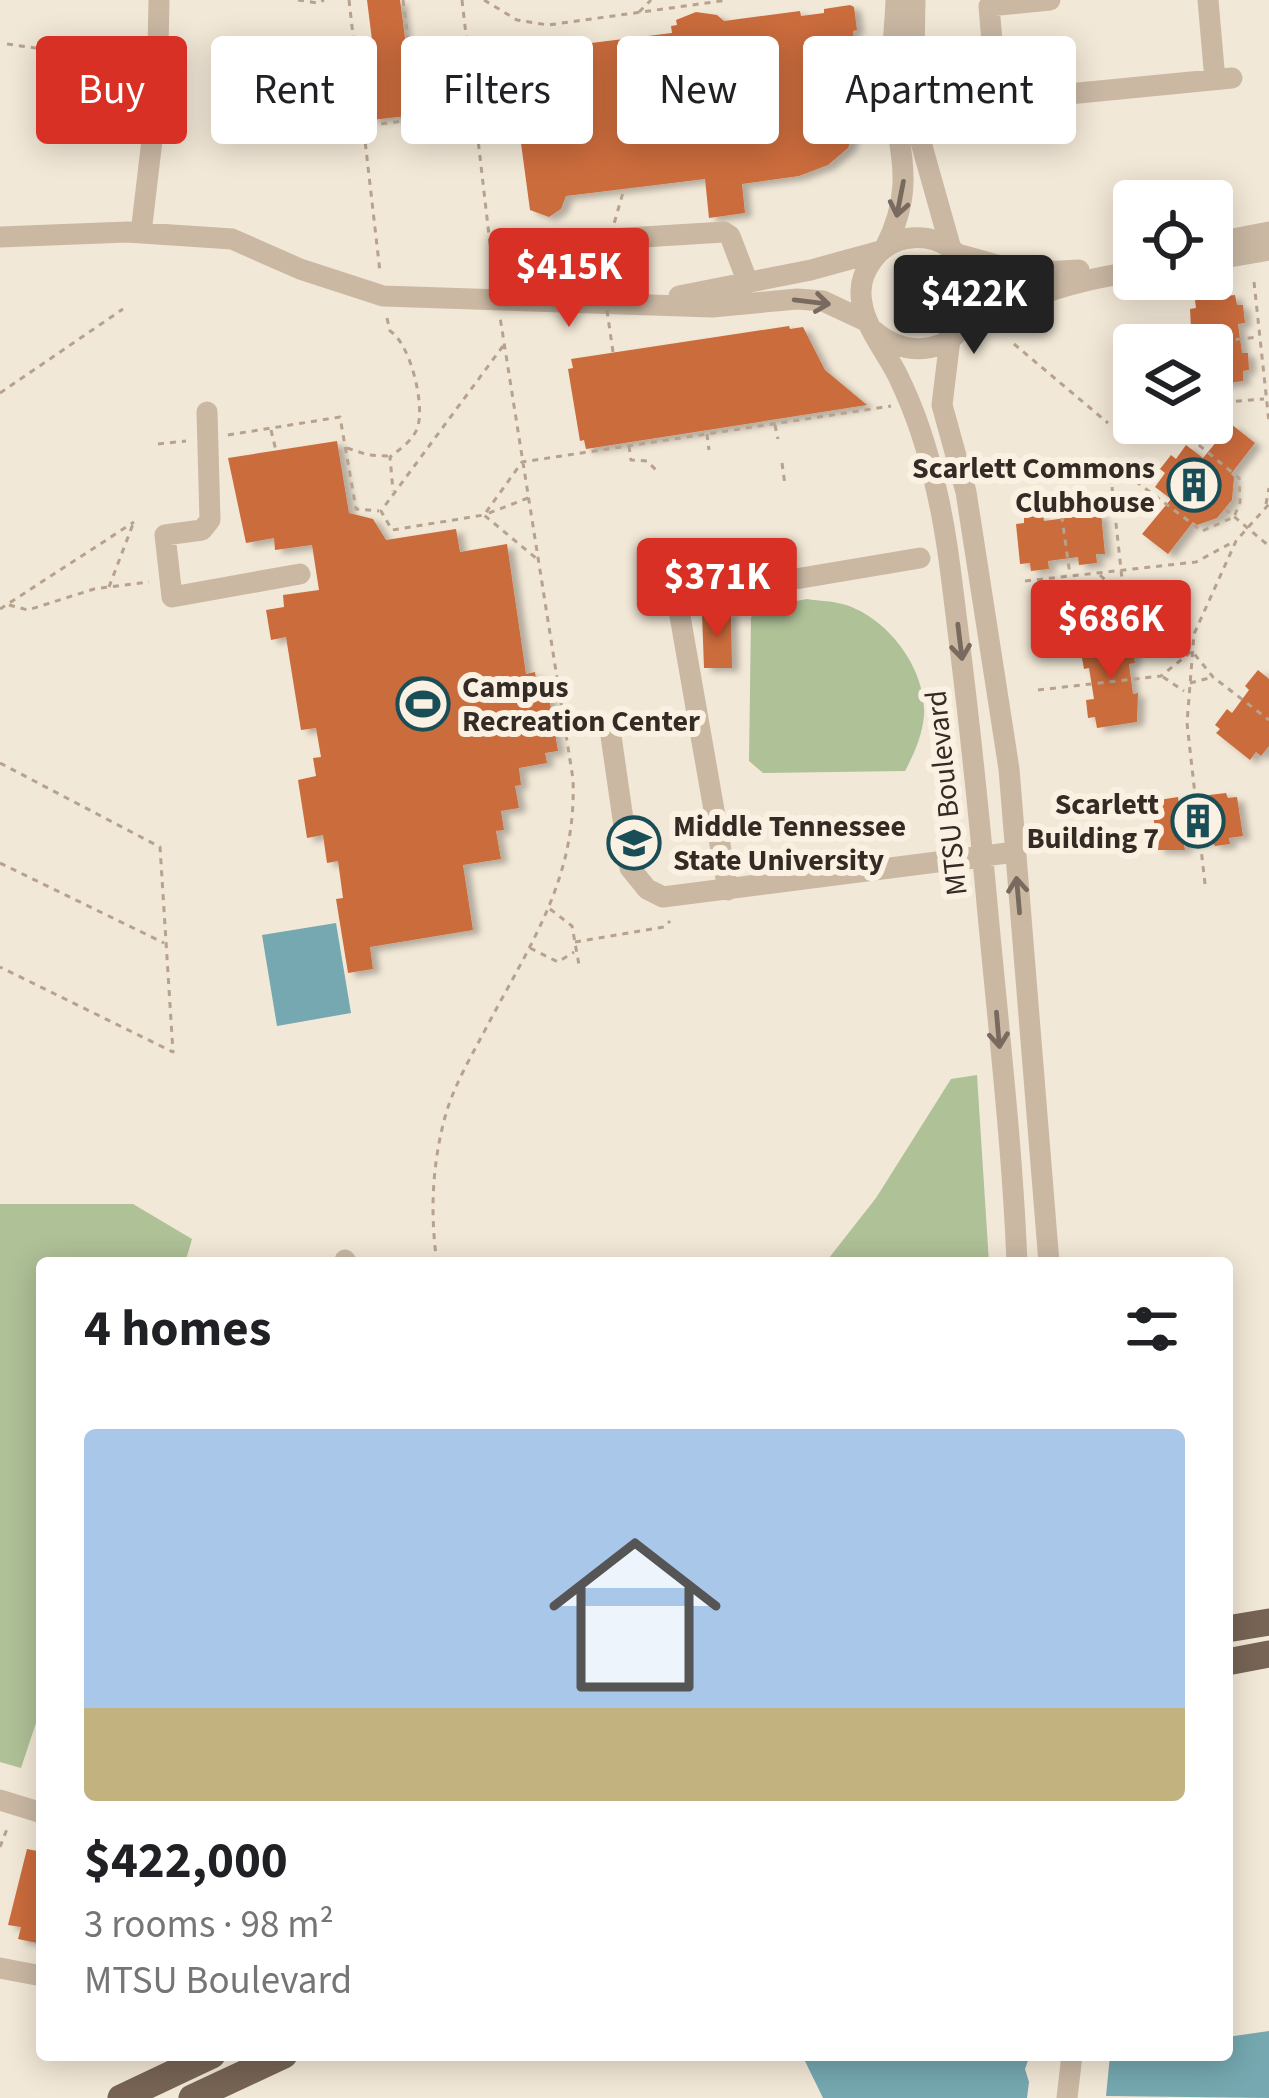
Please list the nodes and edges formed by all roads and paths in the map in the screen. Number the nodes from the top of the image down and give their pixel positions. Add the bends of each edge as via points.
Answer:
1 (159, 0) edge
2 (298, 0) edge
3 (324, 0) edge
4 (349, 0) edge
5 (404, 0) edge
6 (462, 0) edge
7 (484, 0) edge
8 (651, 0) edge
9 (728, 0) edge
10 (896, 0) edge
11 (915, 0) edge
12 (1050, 0) edge
13 (1208, 0) edge
14 (695, 2) edge
15 (638, 14) junction
16 (353, 36) edge
17 (408, 36) edge
18 (466, 36) edge
19 (7, 44) dead end
20 (36, 48) edge
21 (365, 144) edge
22 (479, 144) edge
23 (624, 189) dead end
24 (1269, 232) edge
25 (141, 233) junction
26 (0, 237) edge
27 (1233, 239) edge
28 (882, 249) junction
29 (1269, 250) edge
30 (954, 251) junction
31 (1233, 256) edge
32 (1113, 263) edge
33 (1113, 275) edge
34 (1254, 282) dead end
35 (748, 283) junction
36 (381, 284) dead end
37 (495, 287) dead end
38 (560, 302) junction
39 (643, 303) junction
40 (498, 307) dead end
41 (123, 309) dead end
42 (385, 309) dead end
43 (871, 326) junction
44 (954, 337) junction
45 (1259, 337) junction
46 (1233, 340) edge
47 (504, 344) junction
48 (1014, 344) dead end
49 (614, 352) dead end
50 (1266, 373) edge
51 (0, 393) edge
52 (1268, 399) edge
53 (1233, 402) edge
54 (893, 406) dead end
55 (207, 412) dead end
56 (1269, 422) edge
57 (1108, 423) dead end
58 (775, 424) junction
59 (271, 428) junction
60 (707, 434) junction
61 (215, 436) dead end
62 (778, 439) dead end
63 (183, 441) dead end
64 (158, 444) dead end
65 (1198, 444) edge
66 (629, 446) junction
67 (347, 448) junction
68 (710, 450) dead end
69 (276, 451) dead end
70 (390, 457) junction
71 (522, 462) junction
72 (782, 464) dead end
73 (658, 472) dead end
74 (1126, 474) dead end
75 (785, 485) dead end
76 (1112, 487) dead end
77 (1269, 488) edge
78 (393, 495) junction
79 (528, 498) junction
80 (1060, 504) dead end
81 (1267, 505) edge
82 (1225, 509) dead end
83 (381, 512) junction
84 (484, 515) junction
85 (1234, 517) junction
86 (1246, 528) junction
87 (945, 541) junction
88 (1236, 541) junction
89 (1269, 546) edge
90 (920, 558) junction
91 (538, 560) junction
92 (950, 564) junction
93 (1122, 571) junction
94 (300, 574) dead end
95 (1098, 574) junction
96 (1070, 577) junction
97 (157, 581) dead end
98 (1025, 581) dead end
99 (110, 586) junction
100 (1124, 599) junction
101 (7, 604) junction
102 (0, 609) edge
103 (1192, 650) junction
104 (1186, 654) junction
105 (1161, 676) junction
106 (1214, 677) junction
107 (1188, 684) junction
108 (1038, 690) dead end
109 (1187, 694) junction
110 (1269, 721) edge
111 (611, 736) dead end
112 (0, 763) edge
113 (1015, 852) junction
114 (983, 856) junction
115 (0, 862) edge
116 (1205, 884) dead end
117 (728, 890) junction
118 (549, 908) junction
119 (670, 921) dead end
120 (575, 942) junction
121 (166, 944) junction
122 (528, 947) junction
123 (577, 951) junction
124 (579, 965) dead end
125 (0, 967) edge
126 (436, 1257) edge
127 (1017, 1257) edge
128 (1049, 1257) edge
129 (1269, 1622) edge
130 (1233, 1629) edge
131 (1269, 1654) edge
132 (1233, 1661) edge
133 (0, 1800) edge
134 (36, 1812) edge
135 (7, 1829) dead end
136 (0, 1847) edge
137 (0, 1969) edge
138 (36, 1975) edge
139 (199, 2061) edge
140 (271, 2061) edge
141 (1071, 2061) edge
142 (121, 2098) edge
143 (192, 2098) edge
144 (1066, 2098) edge

1 - 25 street
2 - 3 path
4 - 16 path
5 - 17 path
6 - 18 path
7 - 15 path via 503,14 548,25
8 - 15 path
9 - 14 path
10 -> 28 street via 892,91 906,168
11 - 30 street via 914,114
12 - 13 street via 989,7 997,101 1223,79
14 - 15 path
19 - 20 path
21 - 36 path
22 - 37 path
23 - 49 path, bridge via 601,269
24 - 27 street
25 - 26 street
25 - 38 street via 232,239 383,296
28 - 30 street via 911,237
28 - 35 street
28 - 43 street via 861,290
29 - 31 street
30 - 32 street via 1036,274
30 - 44 street via 968,268 974,302
33 - 44 street via 1072,282
34 - 45 path
35 - 38 street via 724,232 594,240 562,278
35 - 39 street
38 - 39 street
39 -> 43 street via 823,301
40 - 47 path
41 - 51 path
42 - 70 path via 390,331 408,351 419,414 414,434
43 - 44 street via 905,350
43 - 87 street, MTSU Boulevard via 919,430
44 - 113 street, MTSU Boulevard via 942,405 982,584
45 - 46 path
45 - 50 path
47 - 71 path
47 - 78 path
48 - 57 path
50 - 52 path
52 - 53 path
52 - 56 path
54 - 58 path
55 - 94 street via 210,520 202,530 165,535 172,597
58 - 60 path
58 - 62 path
59 - 61 path
59 - 67 path via 340,417
59 - 69 path
60 - 66 path
60 - 68 path
63 - 64 path
65 - 85 path via 1239,478
66 - 71 path
66 - 73 path via 631,460
67 - 70 path
67 - 83 path via 356,509
70 - 78 path
71 - 79 path
71 - 84 path
72 - 75 path
74 - 85 path via 1194,529
76 - 93 path
77 - 81 path
78 - 83 path
79 - 84 path
79 - 91 path
80 - 96 path
81 - 86 path
82 - 85 path
83 - 84 path via 392,530
84 - 91 path
85 - 86 path
86 - 88 path
86 - 89 path
87 - 90 street
87 - 92 street, MTSU Boulevard
88 - 93 path via 1196,562
88 - 103 path
90 - 92 street
90 - 117 street via 677,599
91 - 118 path via 575,819
92 -> 114 street, MTSU Boulevard
93 - 95 path
93 - 100 path
95 - 96 path
95 - 100 path
96 - 98 path
97 - 99 path
99 - 101 path via 28,610
99 - 101 path via 134,522
100 - 104 path
101 - 102 path
103 - 104 path
103 - 106 path
103 - 107 path
104 - 105 path
105 - 108 path
105 - 109 path
106 - 107 path
106 - 110 path
107 - 109 path
109 - 116 path
111 - 117 street via 630,868 663,897
112 - 121 path via 160,847
113 - 114 street
128 -> 113 street, MTSU Boulevard
114 - 117 street
114 -> 127 street, MTSU Boulevard
115 - 121 path
118 - 120 path via 572,926
118 - 122 path
119 - 120 path
120 - 123 path
121 - 125 path via 173,1052
122 - 123 path via 559,962
122 - 126 path via 446,1114 432,1212
123 - 124 path
129 - 130 main road
131 - 132 main road
133 - 134 street
135 - 136 path
137 - 138 street
139 - 142 main road
140 - 143 main road
141 - 144 street

